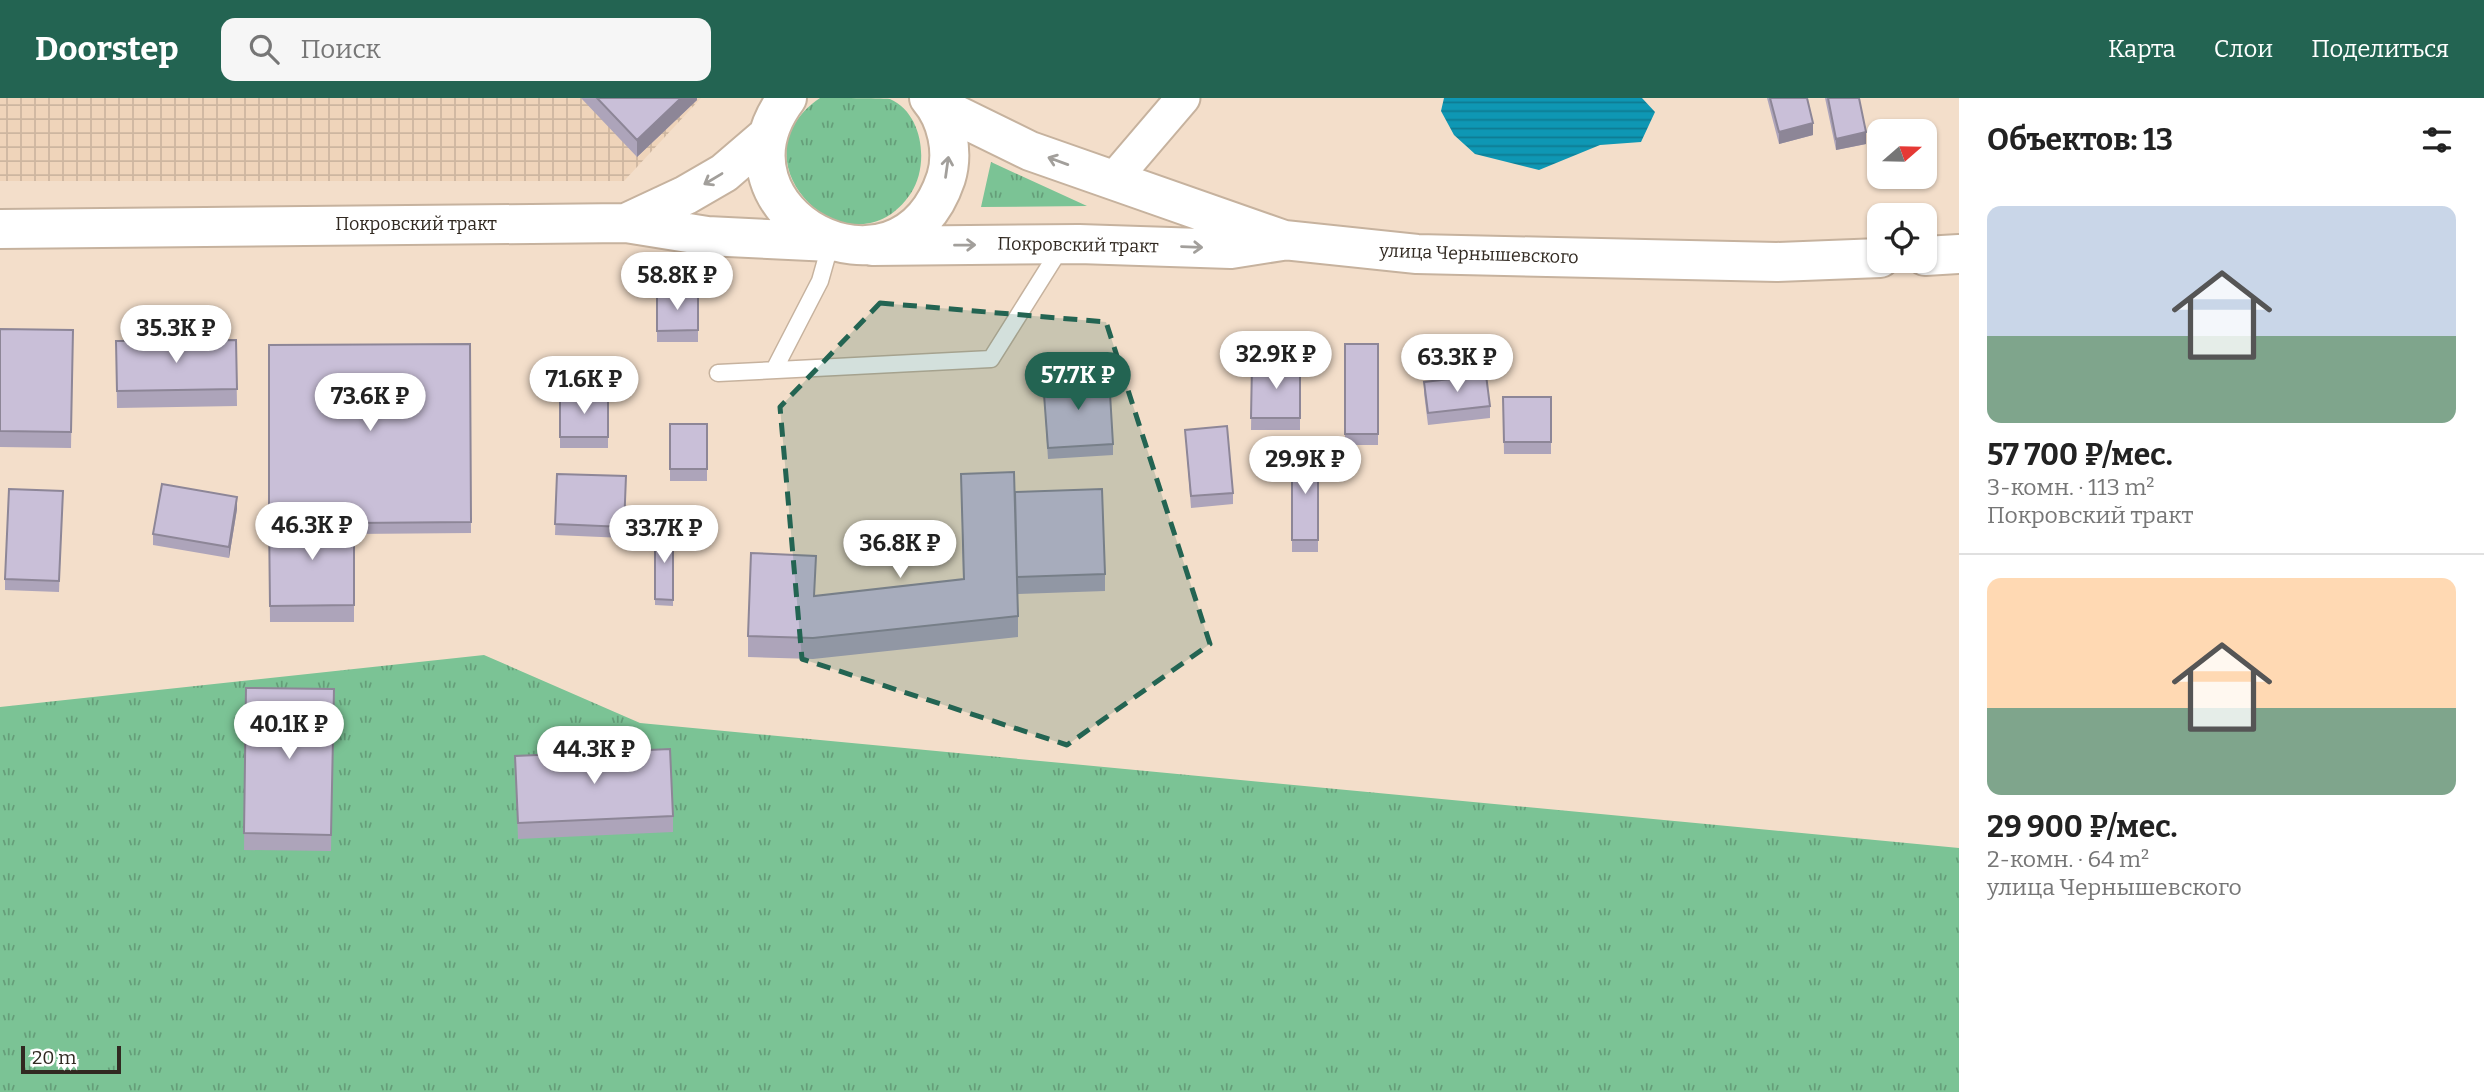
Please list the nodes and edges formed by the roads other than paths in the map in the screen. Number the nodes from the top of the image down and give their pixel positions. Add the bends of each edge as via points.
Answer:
1 (1183, 98) edge
2 (932, 102) edge
3 (774, 114) edge
4 (1113, 180) junction
5 (626, 223) junction
6 (0, 229) edge
7 (1284, 240) junction
8 (831, 242) junction
9 (1064, 244) junction
10 (872, 246) junction
11 (1959, 254) edge
12 (1937, 255) edge
13 (1867, 259) edge
14 (774, 370) junction
15 (718, 373) dead end

1 - 4 street
4 -> 2 main road, улица Чернышевского via 1030,151
10 -> 2 main road via 909,230 927,215 940,195 950,150
3 -> 5 main road via 724,173
3 - 8 main road via 767,168 782,207 813,234
4 - 7 main road, улица Чернышевского
5 - 6 main road, Покровский тракт
5 - 8 main road, Покровский тракт via 707,236
9 -> 7 main road, Покровский тракт via 1231,249
7 - 13 main road, улица Чернышевского via 1417,254 1777,262
8 - 10 main road, Покровский тракт
8 - 14 lane via 820,281
10 -> 9 main road, Покровский тракт
9 - 14 lane via 991,359
11 - 12 main road
14 - 15 lane

